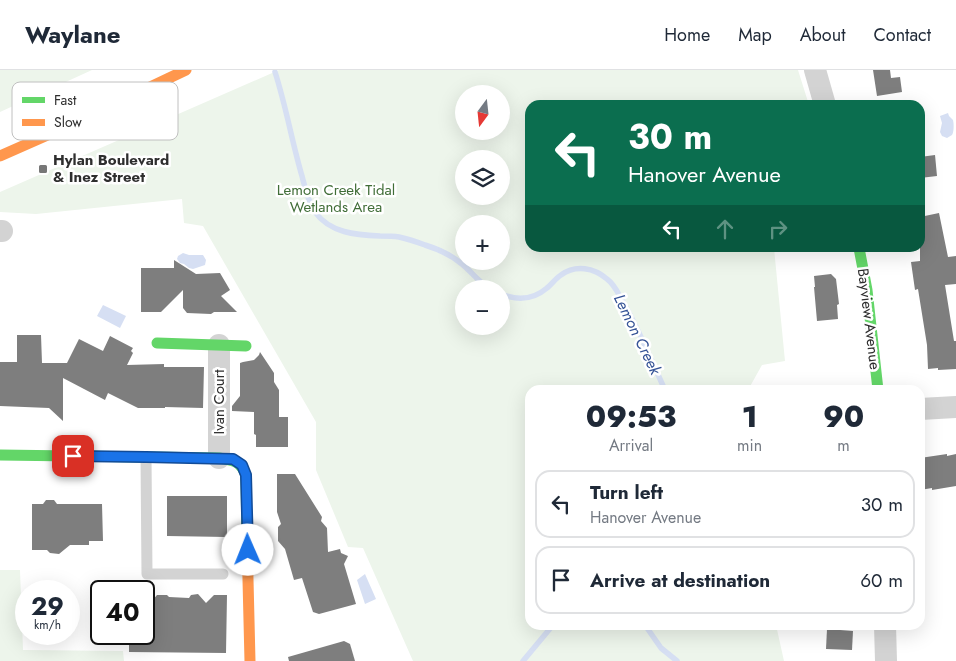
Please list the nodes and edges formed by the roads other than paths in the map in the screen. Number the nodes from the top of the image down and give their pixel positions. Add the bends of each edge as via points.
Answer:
1 (186, 70) edge
2 (815, 70) edge
3 (161, 82) edge
4 (824, 100) edge
5 (36, 140) edge
6 (0, 156) edge
7 (860, 252) edge
8 (157, 343) dead end
9 (219, 345) junction
10 (246, 346) dead end
11 (877, 385) edge
12 (956, 407) edge
13 (925, 409) edge
14 (0, 455) edge
15 (146, 457) junction
16 (219, 458) junction
17 (223, 574) dead end
18 (885, 630) edge
19 (250, 661) edge
20 (886, 661) edge

1 - 3 street
2 - 4 street
5 - 6 street
7 - 11 street, Bayview Avenue
8 - 9 street
9 - 10 street
9 - 16 street, Ivan Court
12 - 13 street
14 - 15 street
15 - 16 street
15 - 17 lane via 147,574
16 - 19 street via 233,459 242,465 246,475
18 - 20 street

